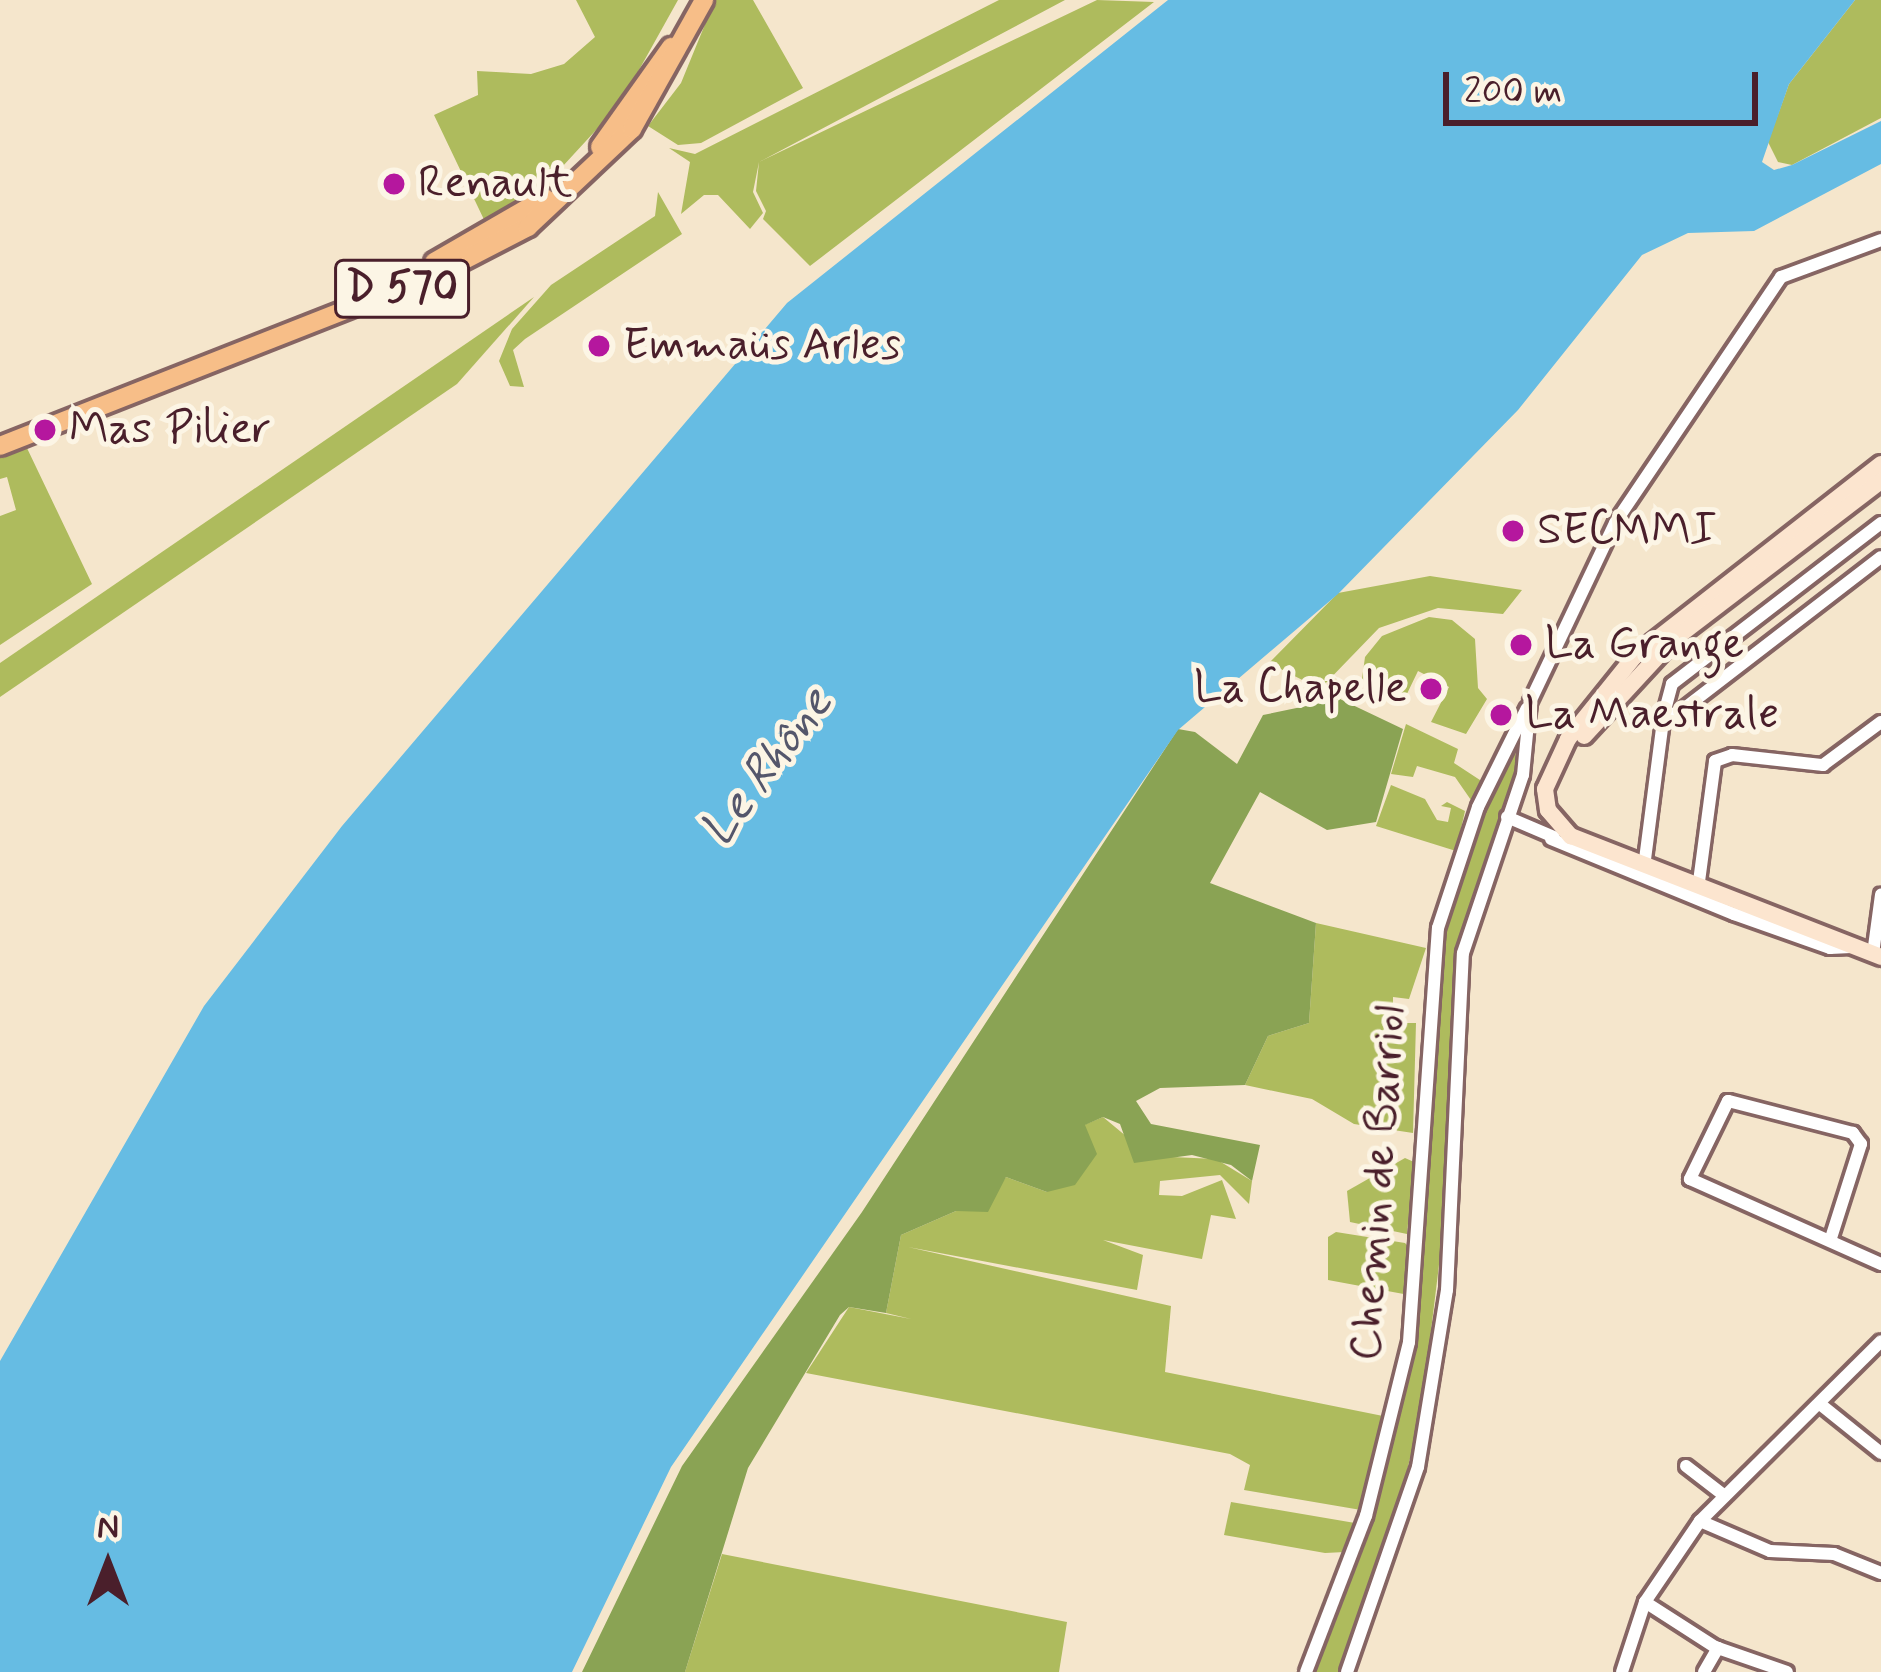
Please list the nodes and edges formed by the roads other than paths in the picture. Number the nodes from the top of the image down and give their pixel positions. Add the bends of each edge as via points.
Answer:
1 (692, 0) edge
2 (704, 0) edge
3 (1881, 240) edge
4 (0, 433) edge
5 (0, 446) edge
6 (1881, 464) edge
7 (1881, 481) edge
8 (1881, 523) edge
9 (1881, 557) edge
10 (1530, 702) junction
11 (1664, 713) junction
12 (1881, 722) edge
13 (1507, 817) junction
14 (1558, 831) junction
15 (1644, 867) junction
16 (1698, 889) junction
17 (1881, 895) edge
18 (1880, 916) edge
19 (1852, 947) junction
20 (1877, 955) edge
21 (1832, 1238) junction
22 (1881, 1264) edge
23 (1881, 1341) edge
24 (1820, 1404) junction
25 (1881, 1453) edge
26 (1686, 1466) dead end
27 (1725, 1496) junction
28 (1700, 1521) junction
29 (1881, 1574) edge
30 (1645, 1602) junction
31 (1718, 1648) junction
32 (1306, 1672) edge
33 (1347, 1672) edge
34 (1622, 1672) edge
35 (1704, 1672) edge
36 (1787, 1672) edge

1 - 4 main road, D 570 via 670,50 603,143 510,223 391,280
2 - 5 main road, D 570 via 632,129 527,227 465,263
3 - 10 street, Chemin de Barriol via 1781,277 1615,523
6 - 14 street via 1609,682 1549,770 1545,802
7 - 14 street via 1619,691 1558,774
8 - 11 street via 1672,684
9 - 11 street via 1677,714
10 - 13 street via 1527,757
10 - 32 street, Chemin de Barriol via 1478,807 1438,928 1409,1342 1366,1516
11 - 15 street
12 - 16 street via 1823,765 1732,755 1715,761
13 - 14 street
13 - 33 street via 1463,953 1447,1290 1418,1467
14 - 15 street
14 - 19 street via 1734,914 1830,948
15 - 16 street
16 - 19 street
17 - 18 street
18 - 20 street
19 - 20 street
21 - 21 street via 1861,1144 1852,1133 1728,1101 1690,1179
21 - 22 street
23 - 24 street
24 - 25 street
24 - 27 street
26 - 27 street
27 - 28 street
28 - 29 street via 1770,1551 1834,1554
28 - 30 street
30 - 31 street
30 - 34 street
31 - 35 street
31 - 36 street

